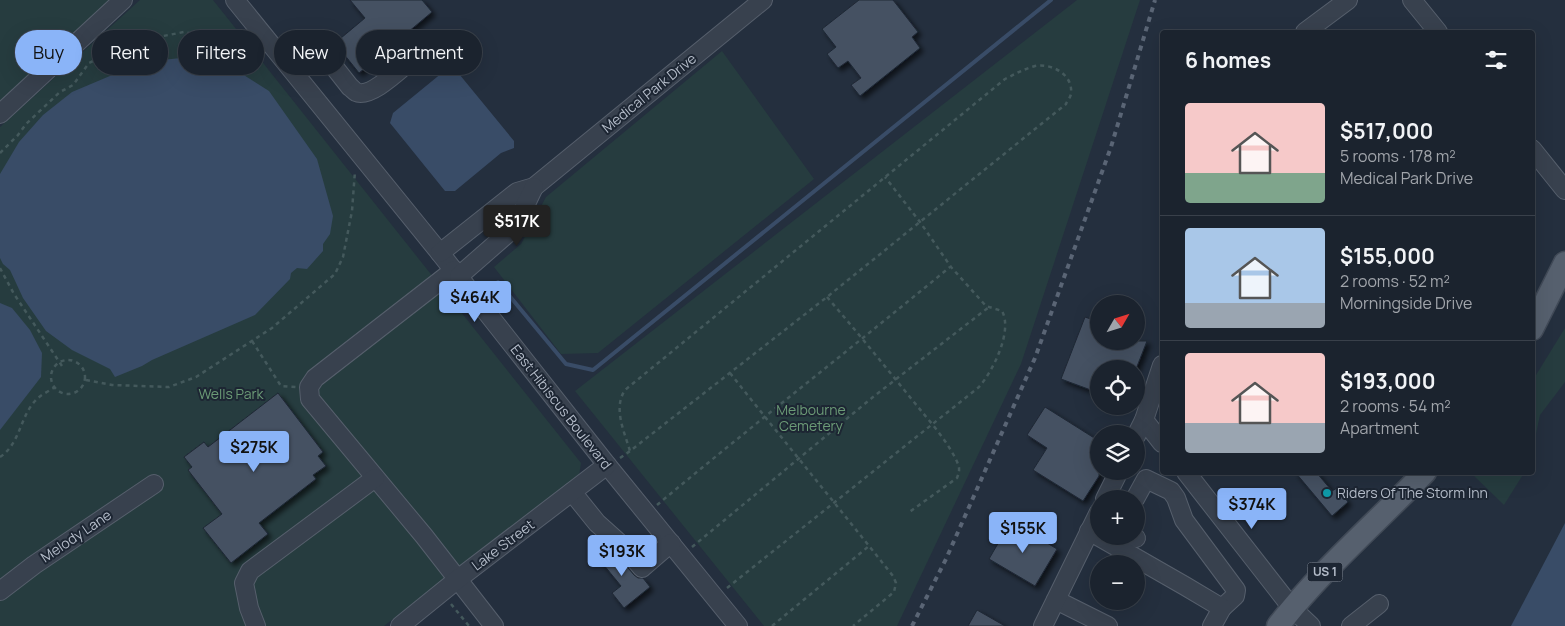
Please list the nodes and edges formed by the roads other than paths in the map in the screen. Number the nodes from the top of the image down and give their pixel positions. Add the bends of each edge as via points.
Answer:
1 (123, 0) edge
2 (235, 0) edge
3 (763, 0) edge
4 (1348, 0) edge
5 (1412, 0) edge
6 (1308, 30) edge
7 (1436, 30) edge
8 (341, 75) edge
9 (393, 75) edge
10 (0, 114) edge
11 (1535, 153) edge
12 (534, 187) junction
13 (1565, 190) edge
14 (440, 253) junction
15 (1565, 263) edge
16 (456, 273) junction
17 (1535, 323) edge
18 (1160, 370) edge
19 (1144, 420) junction
20 (1142, 425) edge
21 (1160, 440) edge
22 (608, 466) junction
23 (1188, 475) edge
24 (1422, 475) edge
25 (375, 478) junction
26 (154, 484) dead end
27 (1140, 490) edge
28 (572, 492) junction
29 (1089, 531) joint
30 (676, 550) junction
31 (458, 579) junction
32 (0, 591) edge
33 (1056, 600) junction
34 (1379, 604) dead end
35 (1222, 608) junction
36 (1292, 608) junction
37 (256, 626) edge
38 (400, 626) edge
39 (494, 626) edge
40 (738, 626) edge
41 (1043, 626) edge
42 (1108, 626) edge
43 (1212, 626) edge
44 (1278, 626) edge
45 (1311, 626) edge
46 (1351, 626) edge

1 - 10 street
2 - 14 street, East Hibiscus Boulevard
3 - 12 street, Medical Park Drive
4 - 6 street
5 - 7 street
8 - 9 street via 356,92 366,93
11 - 13 street
12 - 14 street, Medical Park Drive via 518,192
12 - 16 street, Medical Park Drive via 515,227
14 - 16 street, East Hibiscus Boulevard
15 - 17 main road
16 - 22 street, East Hibiscus Boulevard
16 - 25 street, Medical Park Drive via 315,378 309,388 310,399
18 - 19 street
19 - 20 street
19 - 21 street
22 - 28 street, Lake Street
22 - 30 street, East Hibiscus Boulevard
23 - 36 street
24 - 36 main road, US 1
25 - 31 street
25 - 37 street via 250,571 244,583
26 - 32 street, Melody Lane
27 - 35 street via 1146,479 1171,491 1176,498 1184,520 1236,590 1235,596
28 - 30 street via 642,568
28 - 31 street, Lake Street
29 - 33 street
29 - 35 street
30 - 40 street, East Hibiscus Boulevard
31 - 38 street, Lake Street
31 - 39 street
33 - 41 street
33 - 42 street
34 - 46 street
35 - 43 street
36 - 44 main road, US 1
36 - 45 street

